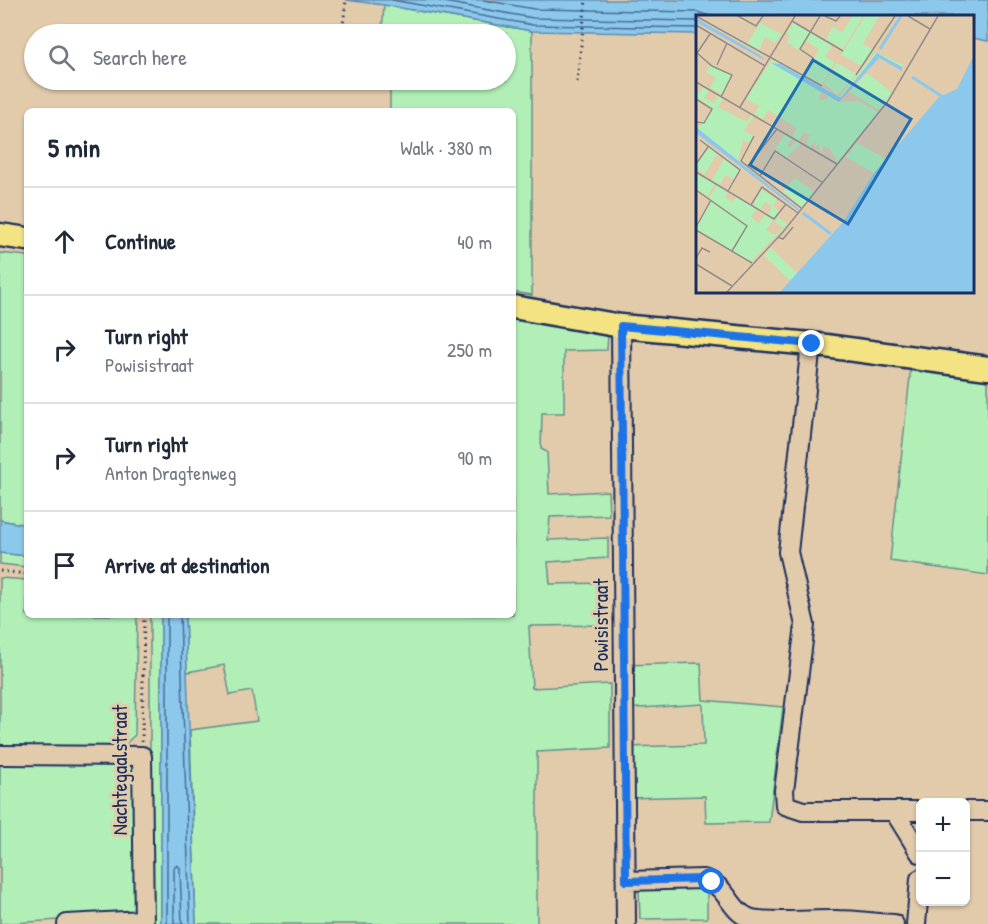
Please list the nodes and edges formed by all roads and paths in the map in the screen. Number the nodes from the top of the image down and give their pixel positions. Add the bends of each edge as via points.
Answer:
1 (346, 0) edge
2 (586, 0) edge
3 (343, 24) edge
4 (577, 82) dead end
5 (0, 235) edge
6 (24, 239) edge
7 (516, 308) edge
8 (621, 326) junction
9 (812, 344) junction
10 (988, 368) edge
11 (0, 571) edge
12 (24, 574) edge
13 (144, 618) edge
14 (0, 755) edge
15 (142, 756) junction
16 (894, 811) junction
17 (916, 811) edge
18 (970, 811) edge
19 (988, 811) edge
20 (920, 852) edge
21 (626, 881) junction
22 (918, 906) edge
23 (144, 922) edge
24 (67, 924) edge
25 (627, 924) edge
26 (894, 924) edge
27 (916, 924) edge

1 - 3 path
2 - 4 path
5 - 6 main road
7 - 8 main road
8 - 9 main road
8 - 21 street, Powisistraat
9 - 10 main road
9 - 16 street via 789,552 805,625 785,805 803,811
11 - 12 path
13 - 15 path, Nachtegaalstraat
14 - 15 street
15 - 23 street, Nachtegaalstraat
16 - 17 street
16 - 20 street
18 - 19 street
21 - 25 street, Powisistraat
21 - 26 street via 704,879 724,890 738,911 750,919
22 - 27 street
23 - 24 street

